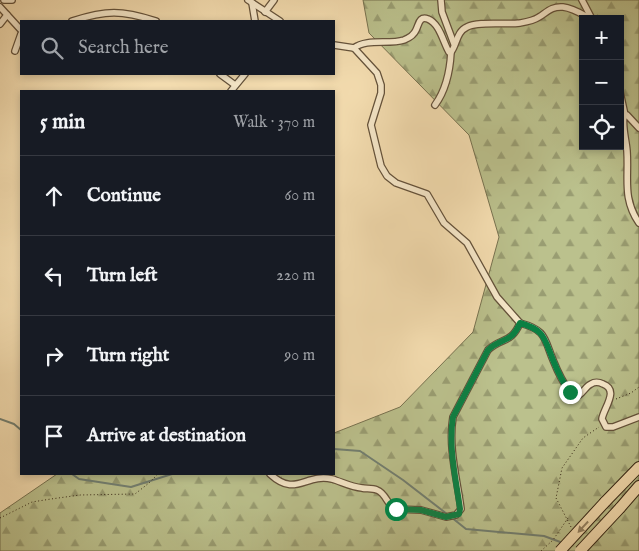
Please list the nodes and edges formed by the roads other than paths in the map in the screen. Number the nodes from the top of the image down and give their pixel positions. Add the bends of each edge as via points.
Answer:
1 (4, 0) edge
2 (12, 0) edge
3 (274, 0) edge
4 (440, 0) edge
5 (582, 0) edge
6 (250, 2) edge
7 (0, 8) edge
8 (265, 12) junction
9 (7, 15) junction
10 (583, 15) edge
11 (589, 15) edge
12 (76, 20) edge
13 (153, 20) edge
14 (255, 20) edge
15 (278, 20) edge
16 (0, 24) edge
17 (20, 29) edge
18 (20, 37) edge
19 (335, 44) edge
20 (454, 44) junction
21 (354, 48) junction
22 (15, 51) dead end
23 (451, 52) junction
24 (221, 75) edge
25 (243, 75) edge
26 (235, 85) junction
27 (232, 90) edge
28 (435, 105) dead end
29 (623, 105) edge
30 (625, 115) junction
31 (639, 128) edge
32 (639, 223) edge
33 (520, 323) junction
34 (639, 417) edge
35 (639, 467) edge
36 (271, 475) edge
37 (639, 486) edge
38 (560, 551) edge
39 (580, 551) edge

1 - 2 street
3 - 8 street
4 - 20 street
5 - 11 street
6 - 8 street
6 - 14 street
7 - 9 street
8 - 15 street
9 - 16 street
9 - 17 street
10 - 20 street via 568,8 553,8 531,20 506,25 467,26
12 - 13 street via 112,12 125,12
18 - 22 street
19 - 21 street
20 - 23 street
21 - 23 street via 408,38 416,31 420,20 427,18
21 - 33 street via 377,73 382,85 370,125 383,169 396,183 427,194 444,223 467,244 506,310
23 - 28 street via 445,88
24 - 26 street
25 - 26 street
26 - 27 street
29 - 30 street
30 - 31 street
30 - 32 street via 626,191
33 - 34 street via 536,329 544,337 570,392 578,394 592,383 605,384 610,390 603,424 610,428
33 - 36 street via 511,337 488,350 453,417 451,426 460,509 456,516 396,509 377,490 332,479 290,486
35 -> 38 highway, bridge
37 - 39 highway, bridge

